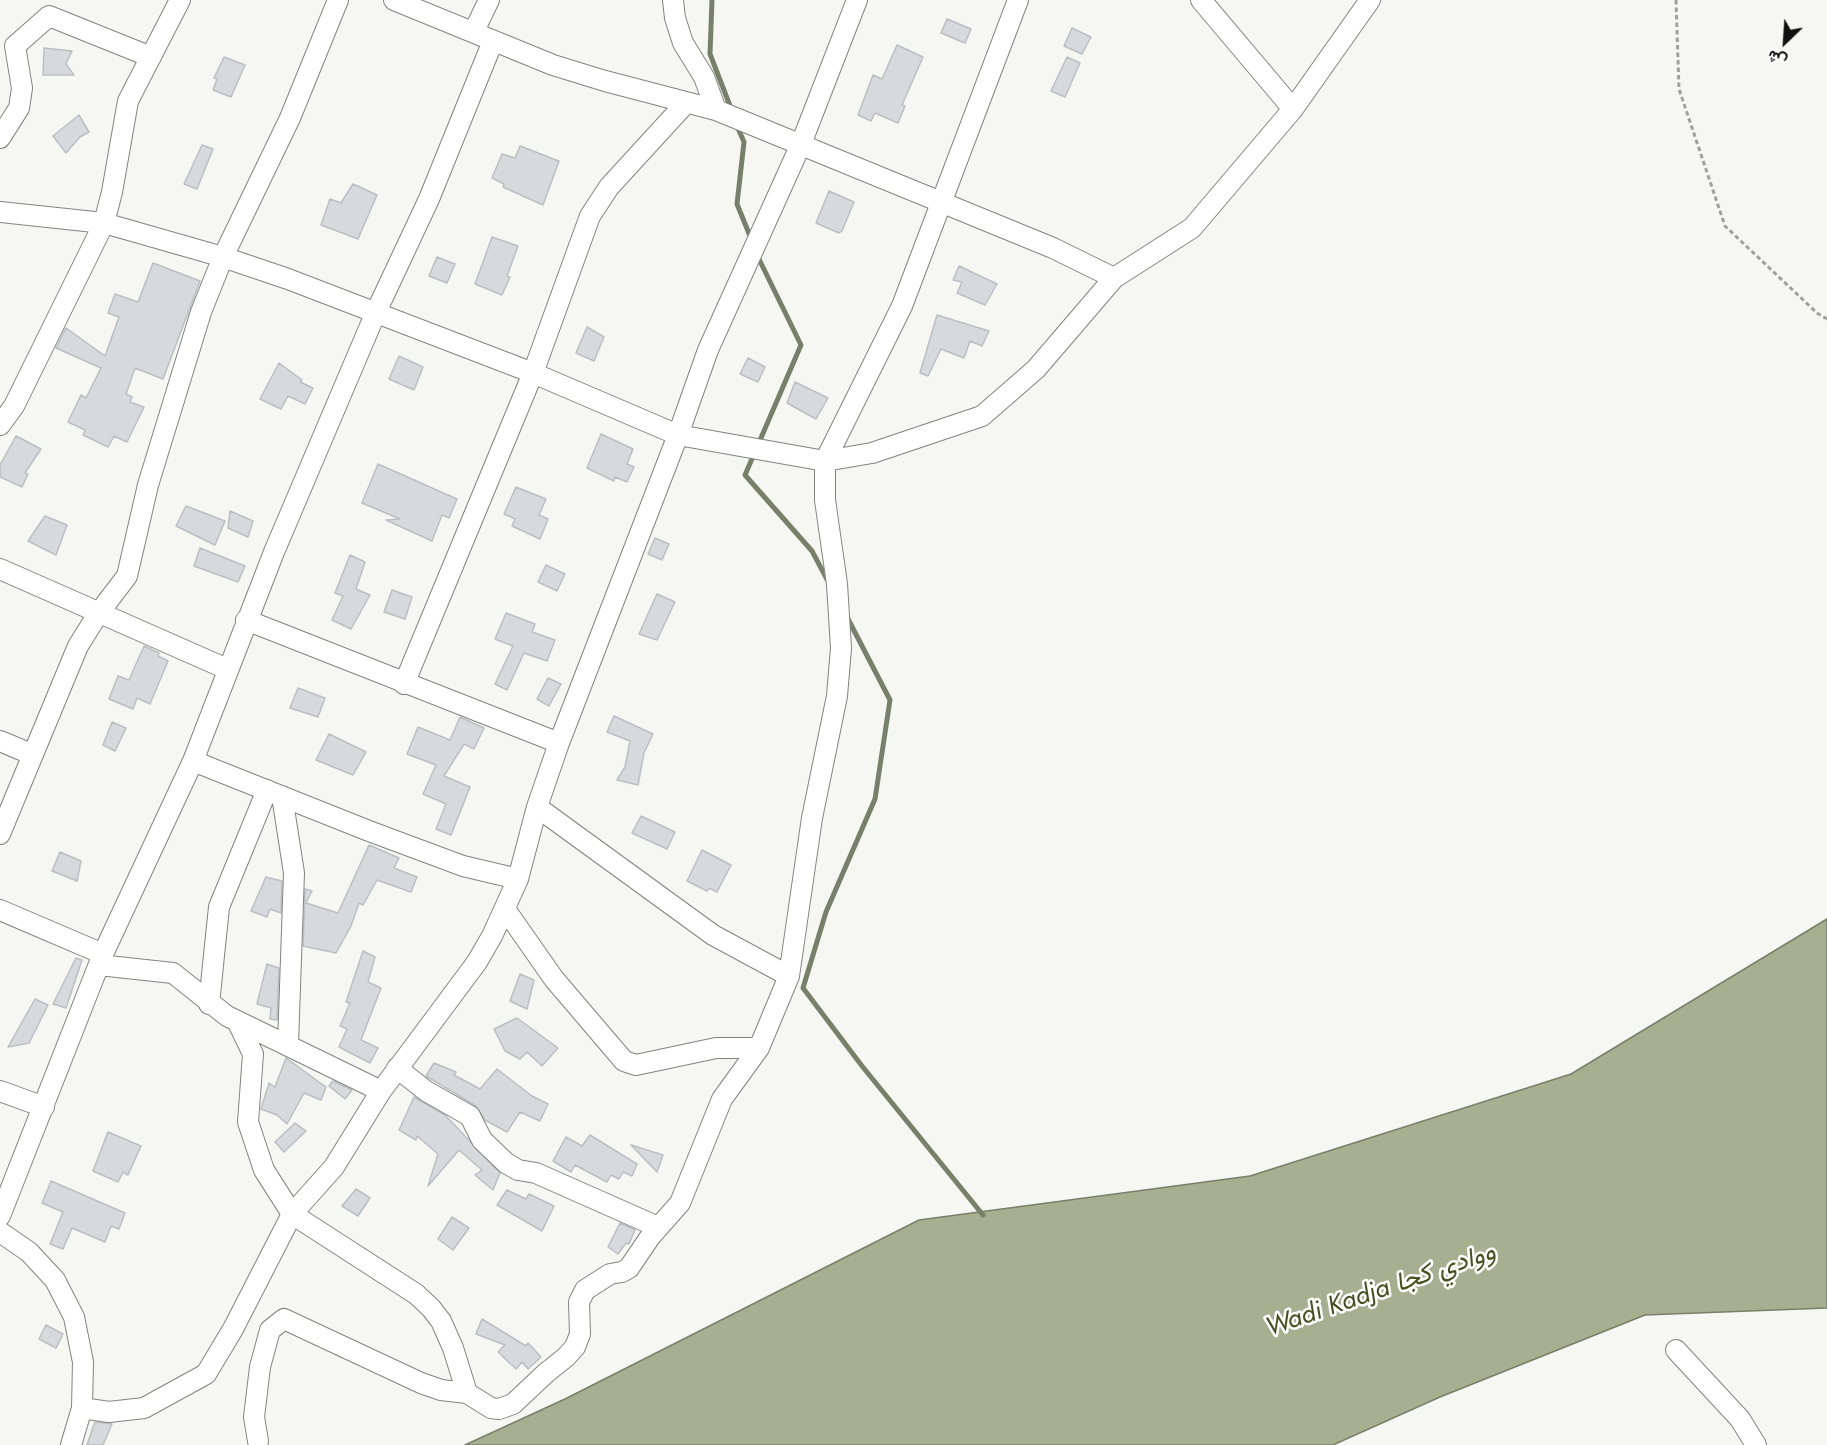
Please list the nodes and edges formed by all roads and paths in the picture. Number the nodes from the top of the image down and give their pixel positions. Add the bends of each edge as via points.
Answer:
1 (180, 0) edge
2 (338, 0) edge
3 (394, 0) edge
4 (489, 0) edge
5 (673, 0) edge
6 (857, 0) edge
7 (1018, 0) edge
8 (1201, 0) edge
9 (1370, 0) edge
10 (1676, 0) edge
11 (474, 31) junction
12 (493, 41) junction
13 (150, 57) junction
14 (685, 104) junction
15 (1293, 109) junction
16 (716, 110) junction
17 (0, 138) edge
18 (801, 144) junction
19 (940, 203) junction
20 (0, 212) edge
21 (104, 223) junction
22 (224, 257) junction
23 (1114, 278) junction
24 (376, 312) junction
25 (1827, 319) edge
26 (533, 373) junction
27 (0, 425) edge
28 (678, 435) junction
29 (825, 461) junction
30 (0, 569) edge
31 (98, 614) junction
32 (246, 620) junction
33 (227, 669) junction
34 (404, 684) junction
35 (0, 741) edge
36 (559, 743) junction
37 (31, 754) junction
38 (193, 761) junction
39 (274, 793) junction
40 (537, 807) junction
41 (0, 834) edge
42 (518, 879) junction
43 (506, 909) junction
44 (0, 910) edge
45 (101, 959) junction
46 (789, 976) junction
47 (209, 1004) junction
48 (237, 1022) junction
49 (288, 1044) junction
50 (759, 1048) junction
51 (397, 1068) junction
52 (0, 1091) edge
53 (381, 1091) junction
54 (44, 1107) junction
55 (292, 1214) junction
56 (0, 1216) edge
57 (658, 1227) junction
58 (0, 1232) edge
59 (1676, 1350) dead end
60 (467, 1393) junction
61 (82, 1408) junction
62 (258, 1441) dead end
63 (71, 1445) edge
64 (1756, 1445) edge

1 - 13 street
2 - 22 street via 290,118
3 - 11 street
4 - 11 street
5 - 16 street via 683,44 704,77
6 - 18 street
7 - 19 street
8 - 15 street
9 - 15 street
10 - 25 path via 1679,89 1725,226
11 - 12 street
12 - 14 street via 563,68
12 - 24 street via 429,199
13 - 17 street via 49,16 15,46 22,88 20,108
13 - 21 street via 128,101
14 - 16 street
14 - 26 street via 609,187 590,216
15 - 23 street via 1192,228
16 - 18 street
18 - 19 street
18 - 28 street via 708,350
19 - 23 street via 1053,248
19 - 29 street via 902,306
20 - 21 street
21 - 22 street
21 - 27 street via 14,406
22 - 24 street
22 - 31 street via 201,312 148,485 127,576
23 - 29 street via 1036,369 982,416 872,453
24 - 26 street
24 - 32 street
26 - 28 street
26 - 34 street
28 - 29 street
28 - 36 street
29 - 46 street via 825,500 841,648 837,696 812,818
30 - 31 street
31 - 33 street
31 - 37 street via 78,646
32 - 33 street
32 - 34 street
33 - 38 street
34 - 36 street
35 - 37 street
36 - 40 street
37 - 41 street
38 - 39 street
38 - 45 street
39 - 42 street via 463,866
39 - 47 street via 219,907
39 - 49 street via 294,873
40 - 42 street
40 - 46 street via 713,935
42 - 43 street
43 - 50 street via 554,979 624,1061 636,1065 716,1048
43 - 51 street via 477,962
44 - 45 street
45 - 47 street via 173,973
45 - 54 street
46 - 50 street
47 - 48 street
48 - 49 street
48 - 55 street via 253,1054 248,1122 264,1170
49 - 53 street
50 - 57 street via 722,1099 681,1203
51 - 53 street
51 - 57 street via 434,1097 470,1116 487,1147 518,1170 536,1173
52 - 54 street
53 - 55 street via 334,1167
54 - 56 street
55 - 60 street via 416,1294 431,1308 453,1348
55 - 61 street via 206,1374 144,1408 110,1412
57 - 60 street via 629,1268 585,1290 579,1302 580,1334 575,1347 525,1395 499,1409 485,1406
58 - 61 street via 29,1252 55,1280 74,1317 83,1362
59 - 64 street via 1740,1419
60 - 62 street via 421,1383 284,1319 270,1330 260,1367 254,1417
61 - 63 street

